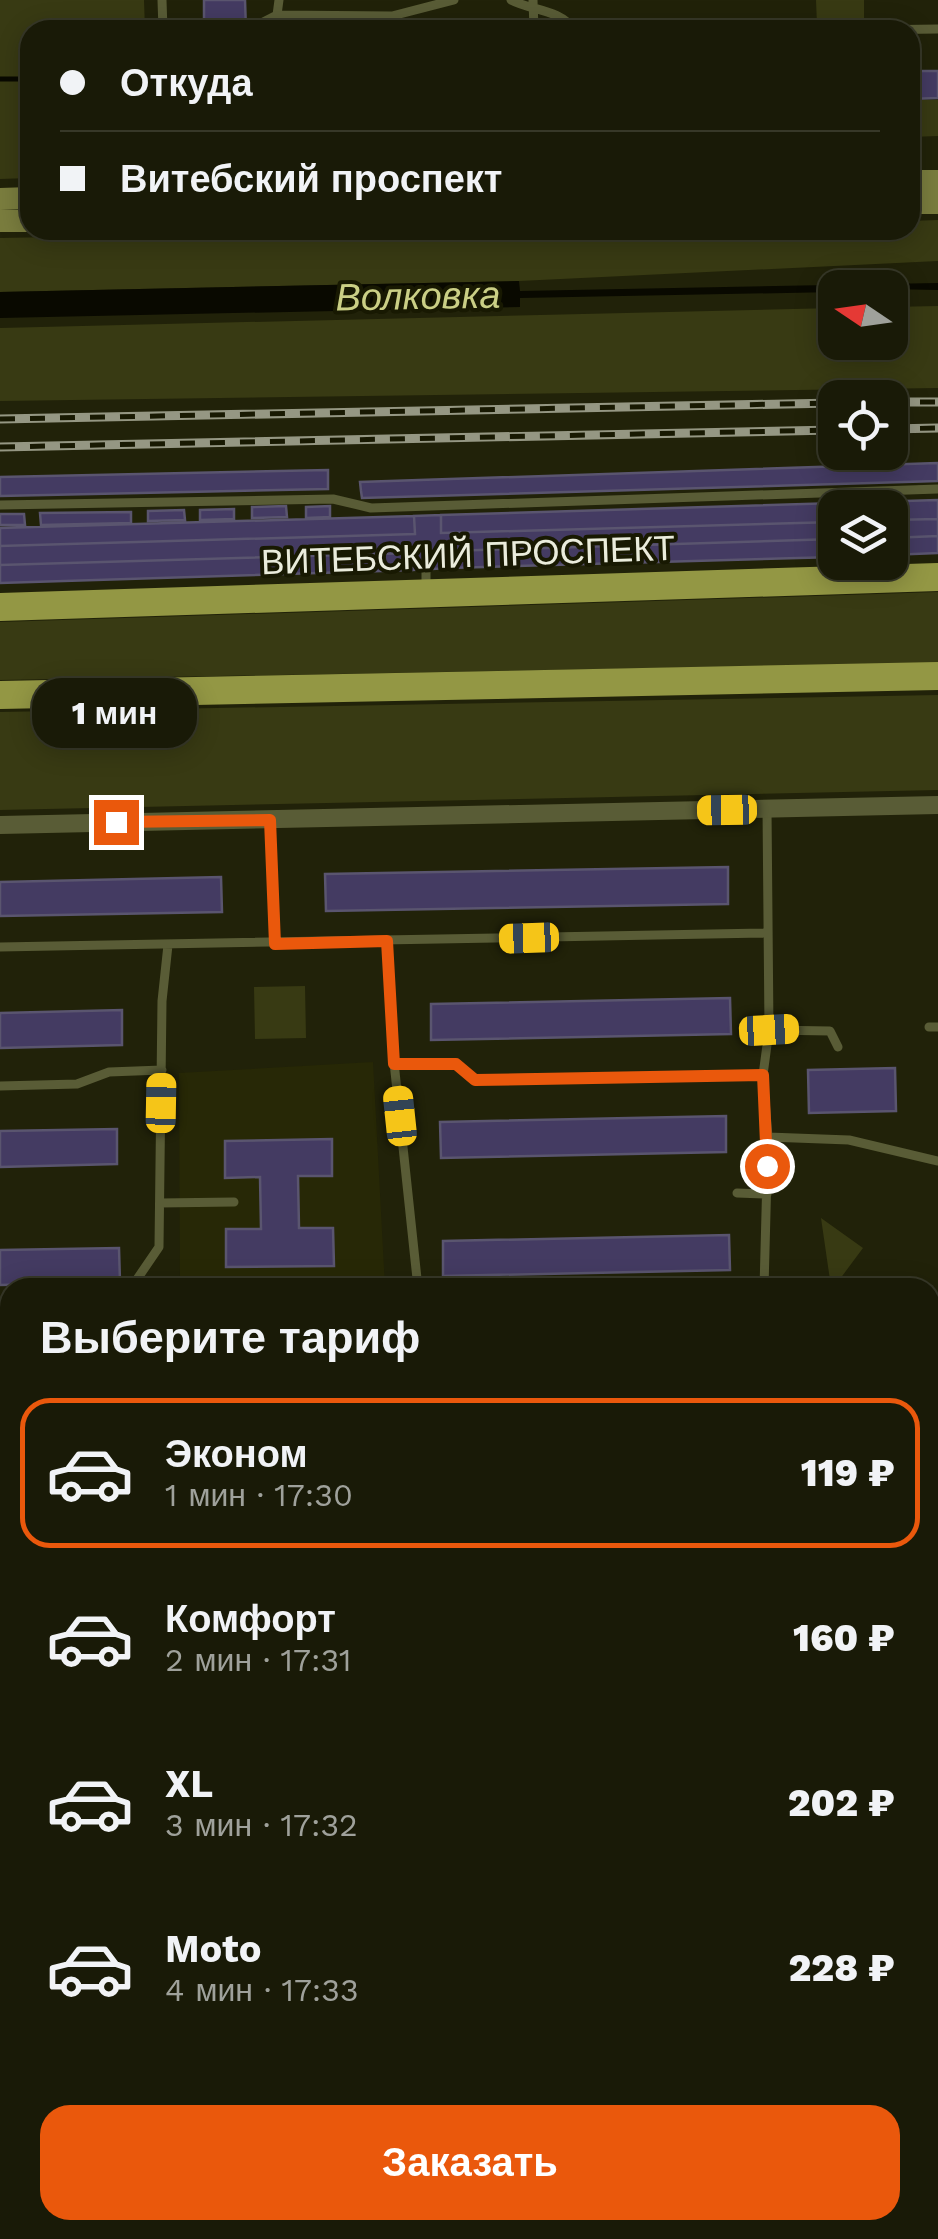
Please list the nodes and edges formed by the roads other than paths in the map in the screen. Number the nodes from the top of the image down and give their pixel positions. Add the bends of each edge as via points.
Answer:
1 (279, 0) edge
2 (454, 0) edge
3 (511, 0) edge
4 (533, 6) edge
5 (278, 15) junction
6 (268, 20) edge
7 (561, 20) edge
8 (938, 489) edge
9 (0, 506) edge
10 (938, 577) edge
11 (0, 608) edge
12 (938, 676) edge
13 (0, 695) edge
14 (938, 806) edge
15 (766, 809) junction
16 (270, 820) junction
17 (0, 825) edge
18 (766, 932) junction
19 (387, 941) junction
20 (275, 944) junction
21 (168, 945) junction
22 (0, 947) edge
23 (769, 1030) junction
24 (838, 1047) dead end
25 (394, 1064) junction
26 (162, 1070) junction
27 (763, 1075) junction
28 (0, 1086) edge
29 (768, 1137) junction
30 (938, 1161) edge
31 (737, 1193) dead end
32 (766, 1194) junction
33 (234, 1202) dead end
34 (160, 1203) junction
35 (137, 1278) edge
36 (417, 1278) edge
37 (764, 1278) edge

1 - 5 lane
2 - 5 lane via 392,16
3 - 4 lane
4 - 7 lane
5 - 6 lane
8 - 9 lane via 425,511 334,499
10 - 11 main road, ВИТЕБСКИЙ ПРОСПЕКТ via 426,582
12 - 13 main road
14 - 15 street
15 - 16 street
15 - 18 lane
16 - 17 street
16 - 20 lane
18 - 19 lane
18 - 23 lane
19 - 20 lane
19 - 25 lane
20 - 21 lane
21 - 22 lane
21 - 26 lane
23 - 24 lane via 830,1031
23 - 27 lane
25 - 27 lane via 456,1064 475,1080
25 - 36 lane
26 - 28 lane via 109,1072 77,1084
26 - 34 lane
27 - 29 lane
29 - 30 lane via 849,1140
29 - 32 lane
31 - 32 lane
32 - 37 lane
33 - 34 lane
34 - 35 lane via 159,1247

